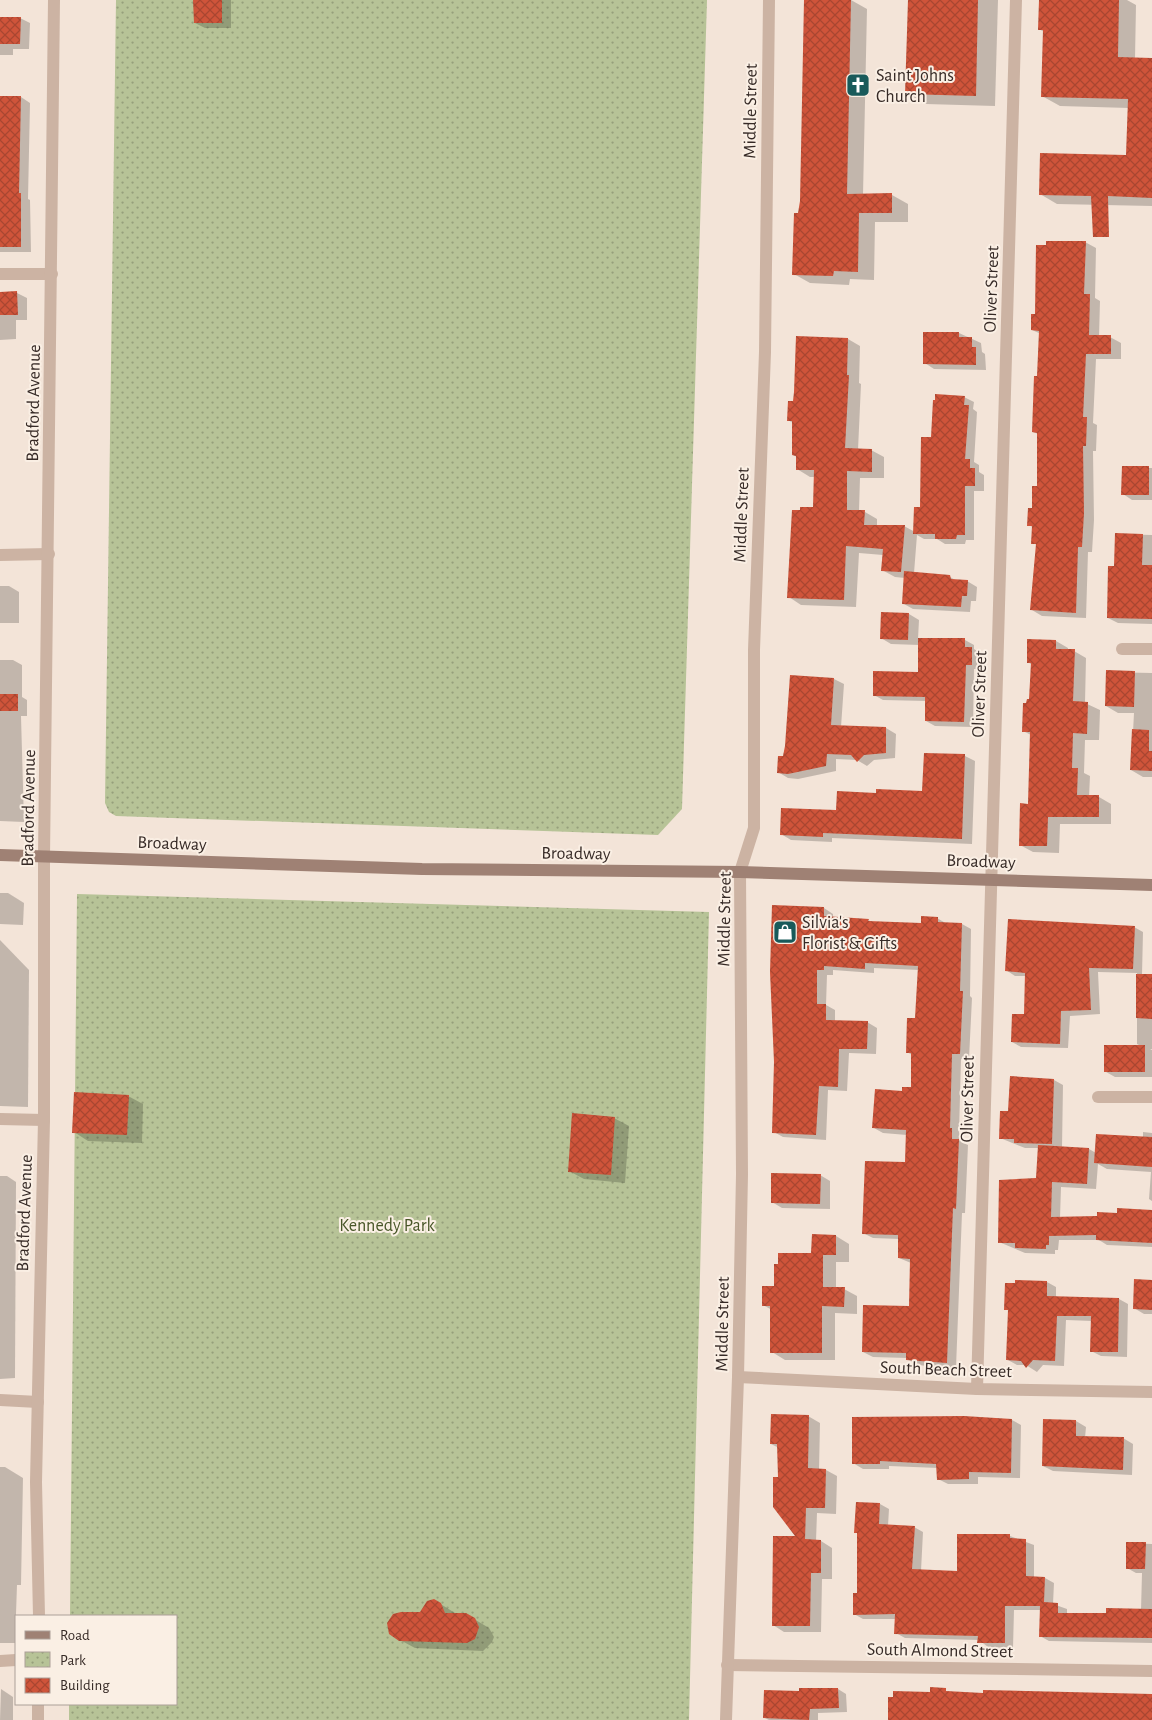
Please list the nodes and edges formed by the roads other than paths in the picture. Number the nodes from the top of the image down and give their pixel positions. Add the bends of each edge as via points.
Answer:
1 (54, 0) edge
2 (769, 0) edge
3 (1016, 0) edge
4 (0, 274) edge
5 (52, 274) junction
6 (49, 554) junction
7 (0, 555) edge
8 (1122, 649) dead end
9 (1152, 649) edge
10 (0, 856) edge
11 (44, 857) junction
12 (740, 872) junction
13 (990, 878) junction
14 (1152, 885) edge
15 (1098, 1097) dead end
16 (1152, 1097) edge
17 (0, 1119) edge
18 (44, 1120) junction
19 (738, 1377) junction
20 (977, 1389) junction
21 (1152, 1392) edge
22 (0, 1400) edge
23 (38, 1402) junction
24 (39, 1615) edge
25 (15, 1660) edge
26 (0, 1661) edge
27 (727, 1665) junction
28 (1152, 1671) edge
29 (38, 1705) edge
30 (38, 1720) edge
31 (726, 1720) edge

1 - 5 street, Bradford Avenue
2 - 12 street, Middle Street via 765,352 754,650 754,828
3 - 13 street, Oliver Street
4 - 5 street
5 - 6 street, Bradford Avenue
6 - 7 street
6 - 11 street, Bradford Avenue
8 - 9 street
10 - 11 main road, Broadway
11 - 12 main road, Broadway via 422,869
11 - 18 street, Bradford Avenue
12 - 13 main road, Broadway
12 - 19 street, Middle Street via 742,1174
13 - 14 main road, Broadway
13 - 20 street, Oliver Street
15 - 16 street
17 - 18 street
18 - 23 street, Bradford Avenue
19 - 20 street, South Beach Street
19 - 27 street, Middle Street
20 - 21 street, South Beach Street
22 - 23 street
23 - 24 street, Bradford Avenue
25 - 26 street
27 - 28 street, South Almond Street
27 - 31 street, Middle Street
29 - 30 street

